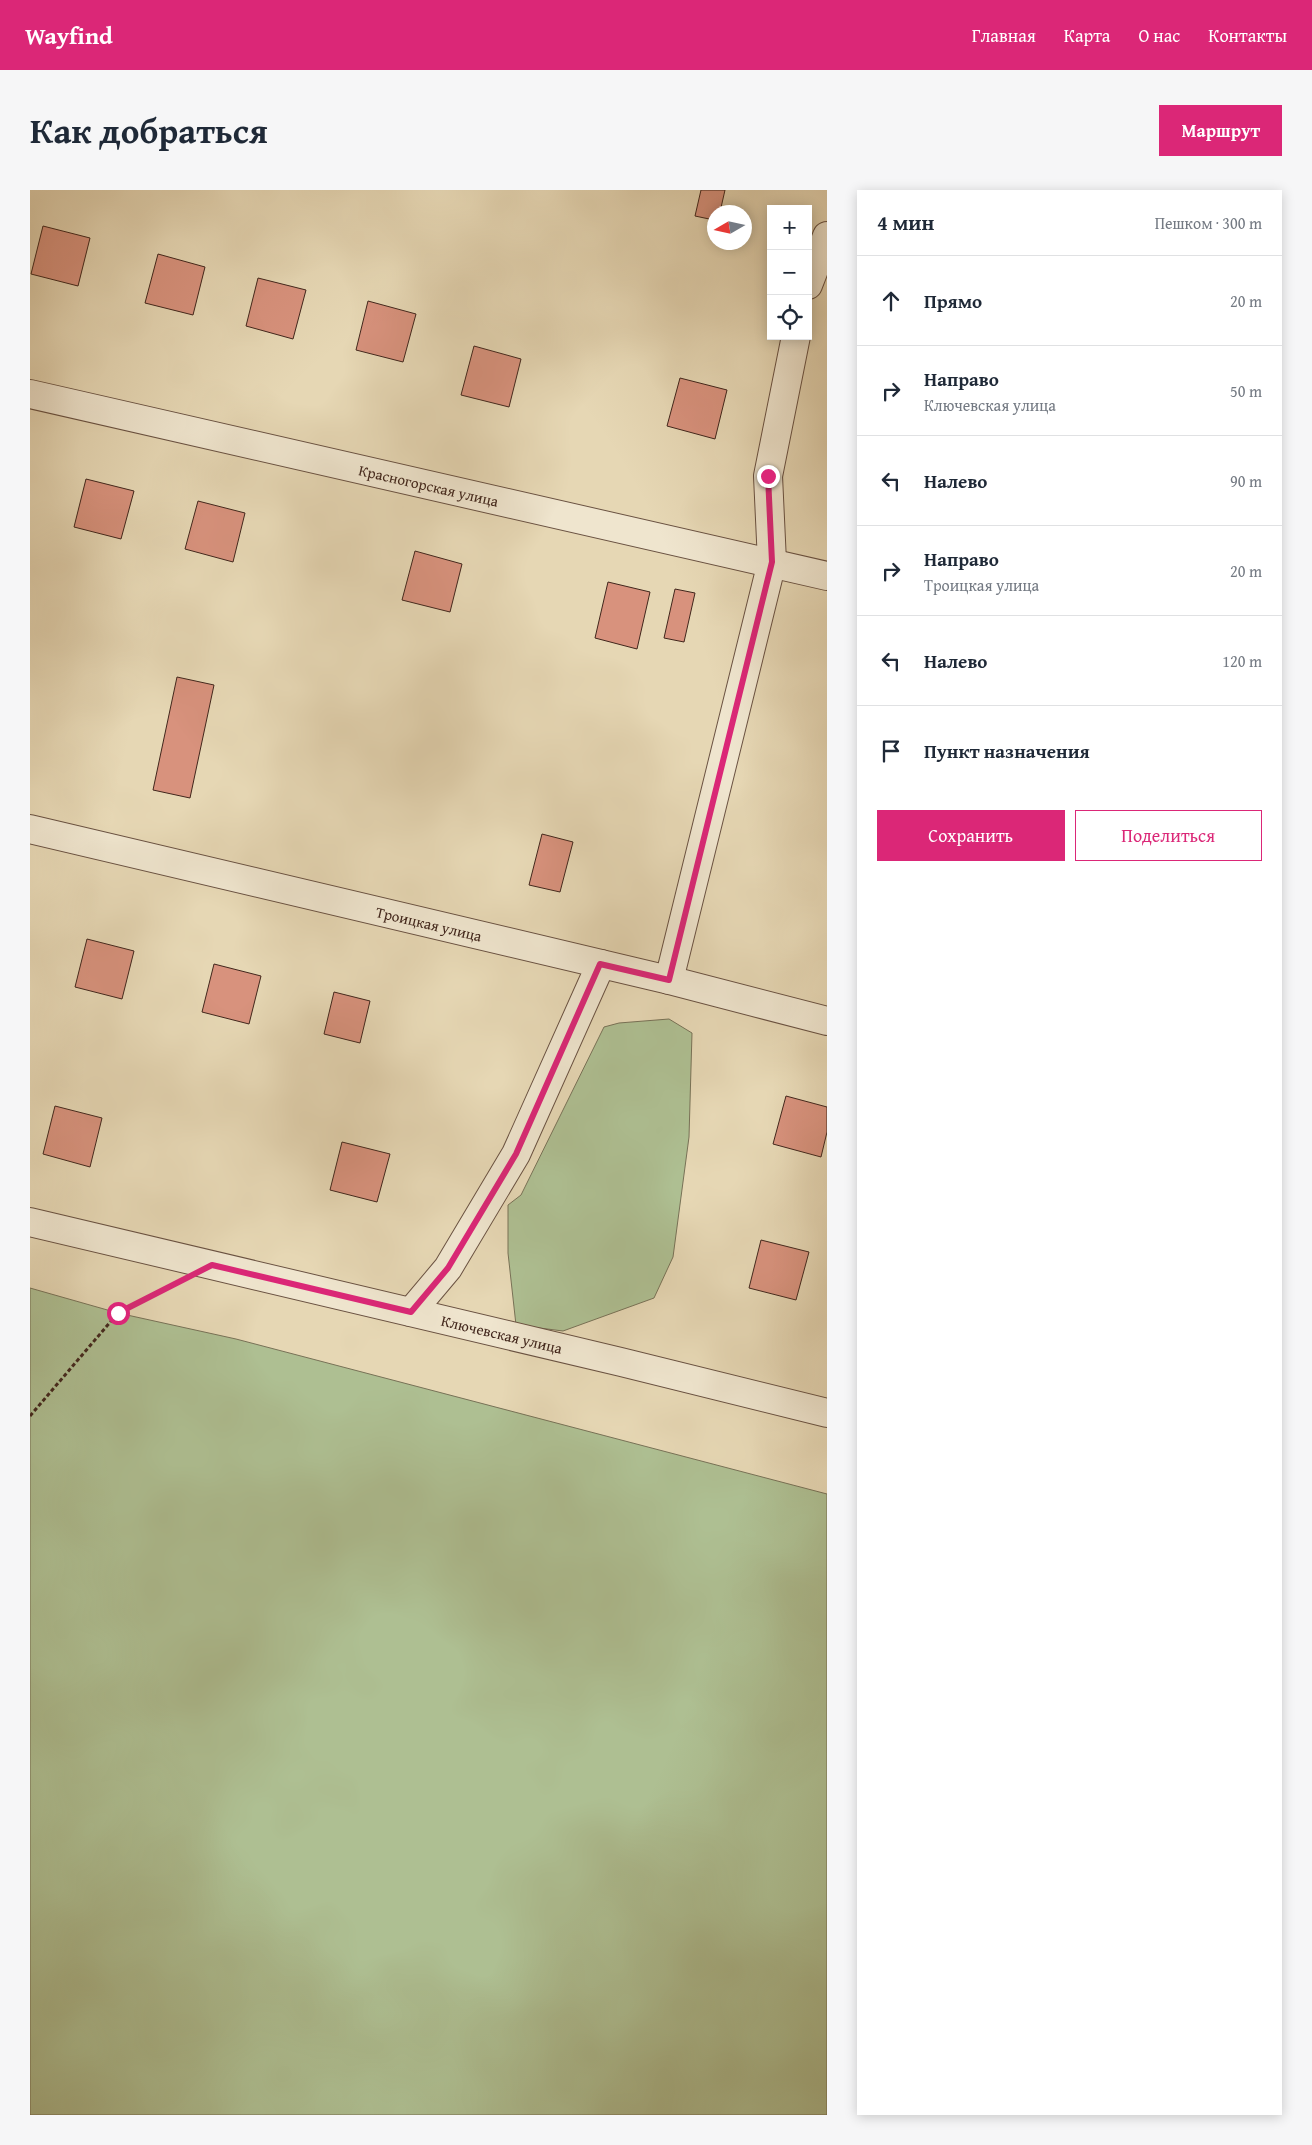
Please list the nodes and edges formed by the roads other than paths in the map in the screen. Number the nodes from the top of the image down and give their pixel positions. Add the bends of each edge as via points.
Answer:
1 (827, 236) edge
2 (812, 275) edge
3 (795, 340) edge
4 (30, 394) edge
5 (772, 562) junction
6 (827, 576) edge
7 (30, 830) edge
8 (600, 964) junction
9 (669, 980) junction
10 (827, 1021) edge
11 (30, 1222) edge
12 (411, 1312) junction
13 (827, 1413) edge

1 - 2 street
3 - 5 street via 768,476
4 - 5 street, Красногорская улица
5 - 6 street, Красногорская улица
5 - 9 street
7 - 8 street, Троицкая улица
8 - 9 street, Троицкая улица
8 - 12 street via 516,1154 448,1268
9 - 10 street, Троицкая улица
11 - 12 street, Ключевская улица
12 - 13 street, Ключевская улица

